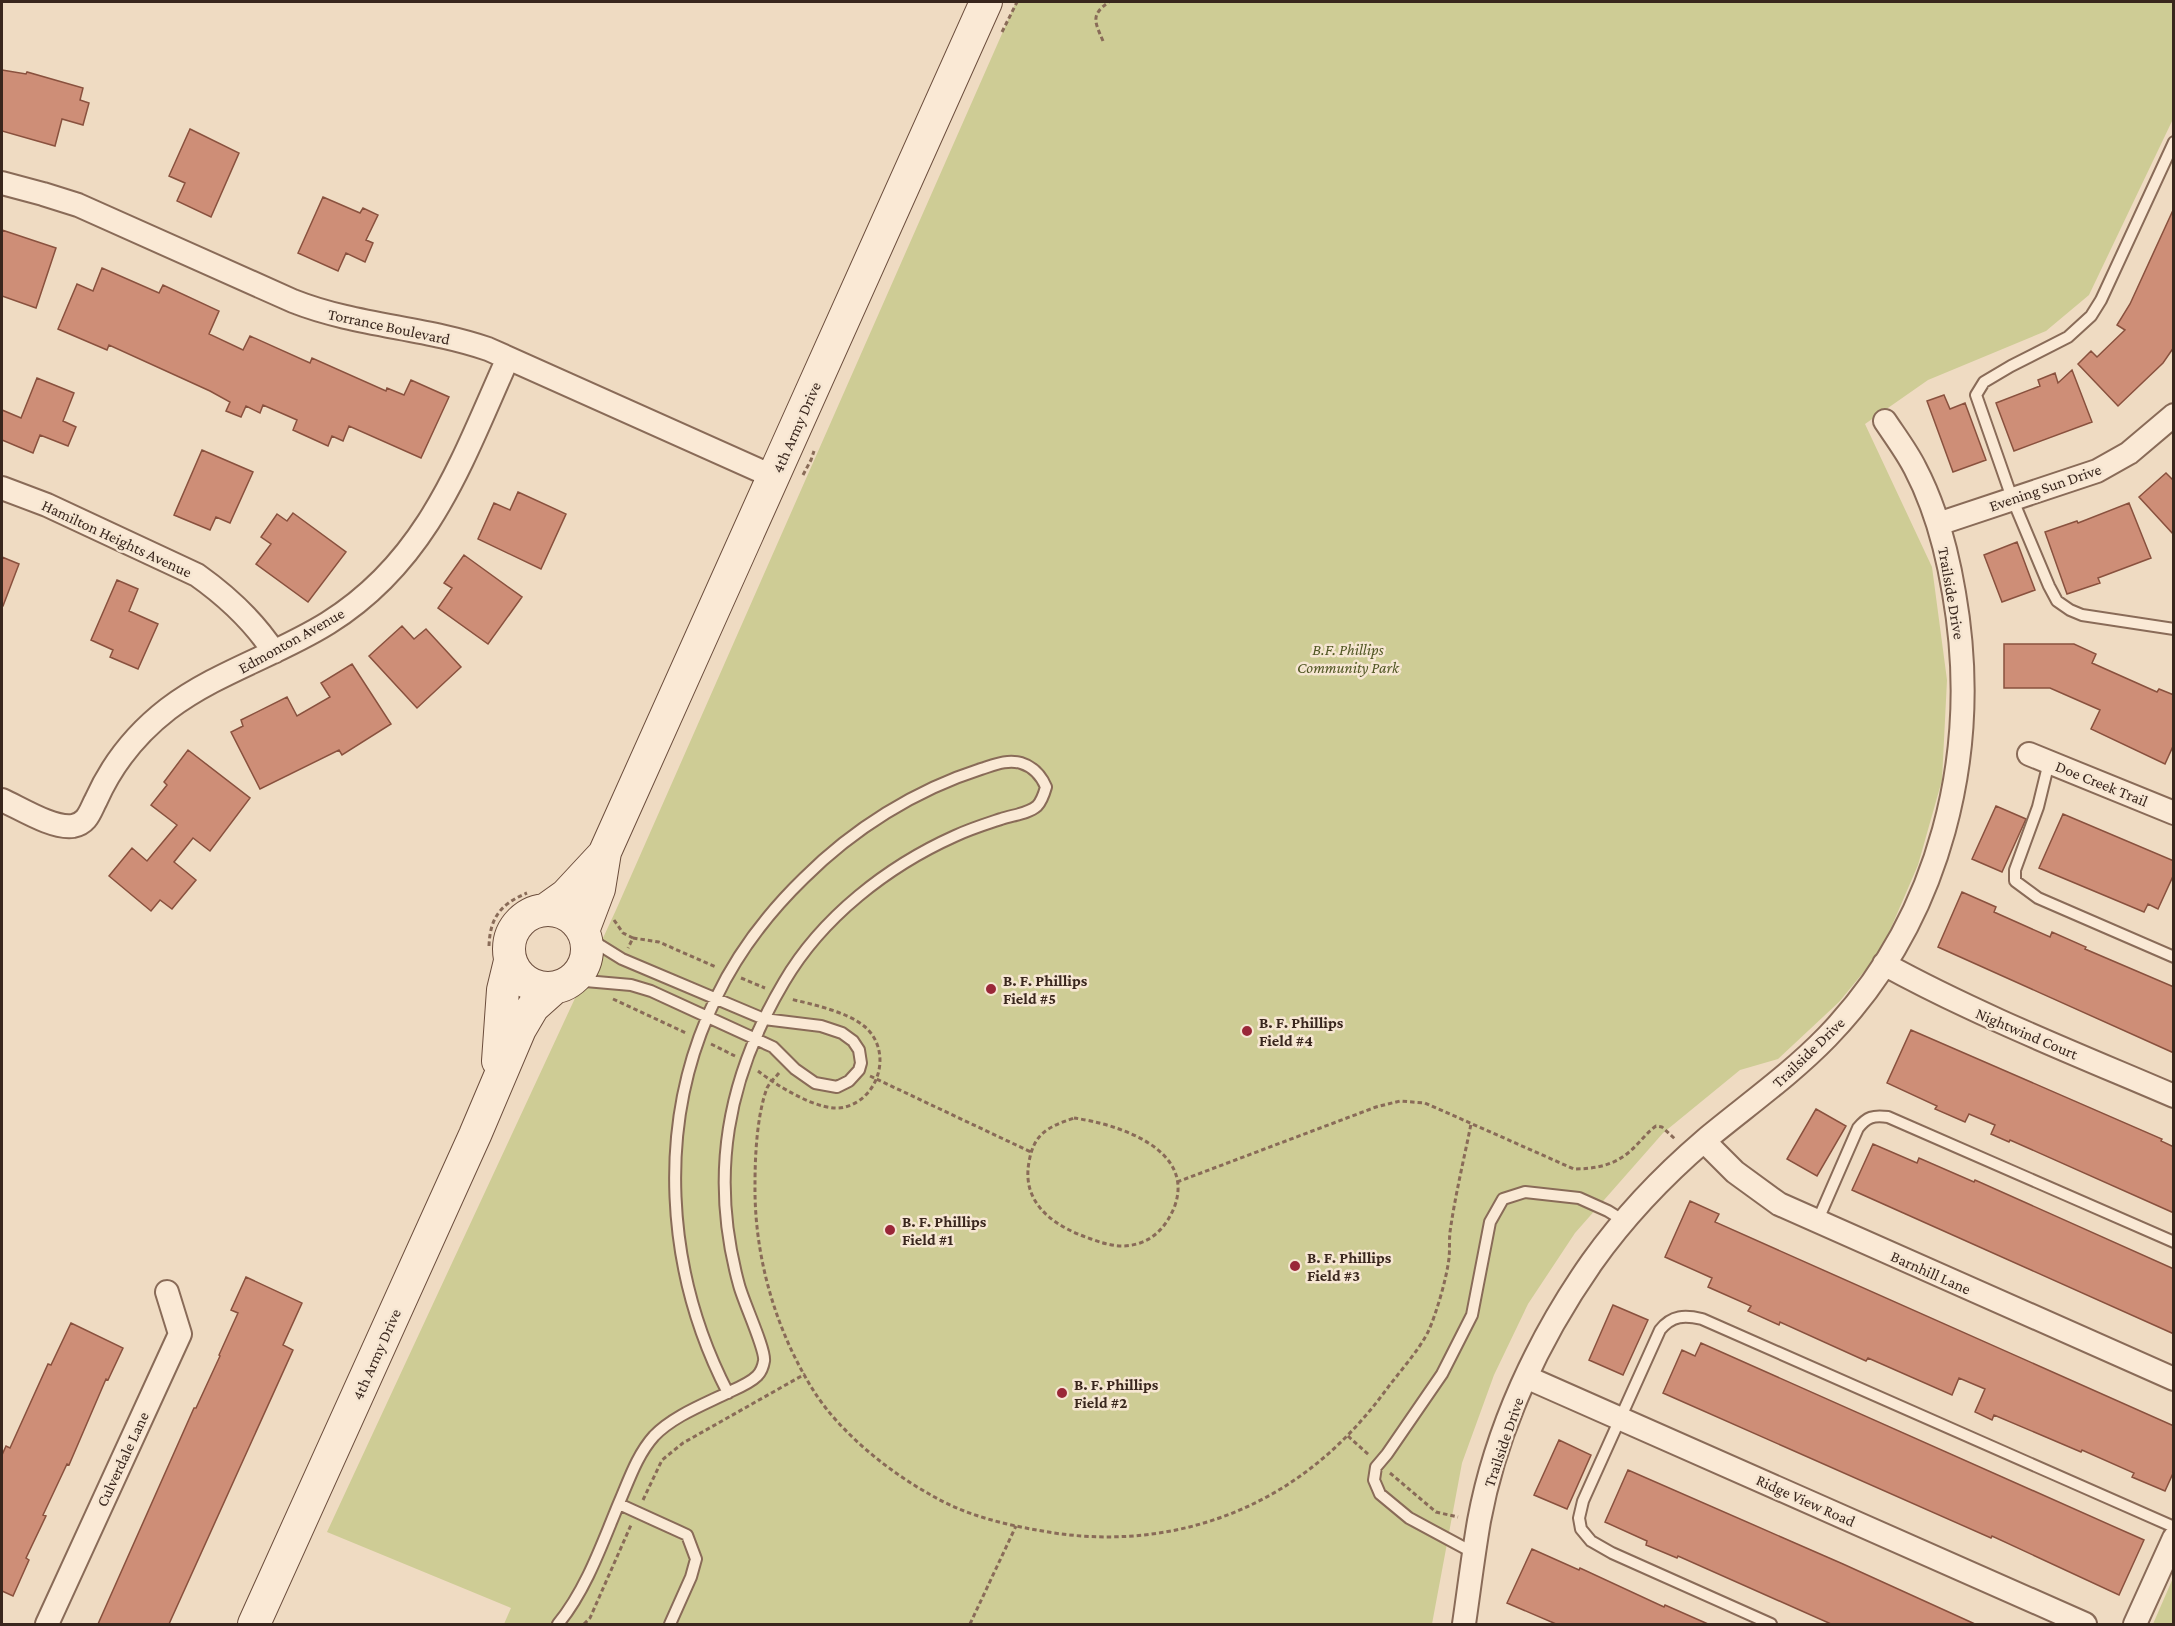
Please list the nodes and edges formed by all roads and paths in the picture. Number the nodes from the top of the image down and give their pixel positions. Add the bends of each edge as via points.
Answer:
1 (986, 2) edge
2 (1109, 2) edge
3 (1103, 41) dead end
4 (2174, 142) edge
5 (2, 183) edge
6 (508, 358) junction
7 (2174, 415) edge
8 (1885, 421) dead end
9 (774, 477) junction
10 (2, 488) edge
11 (2012, 498) junction
12 (1938, 524) junction
13 (2174, 629) edge
14 (274, 652) junction
15 (2039, 758) joint
16 (2, 800) edge
17 (2174, 813) edge
18 (605, 852) junction
19 (545, 910) junction
20 (584, 933) junction
21 (2174, 957) edge
22 (510, 961) junction
23 (1884, 964) junction
24 (563, 984) junction
25 (716, 999) junction
26 (708, 1017) junction
27 (764, 1019) junction
28 (755, 1039) junction
29 (789, 1063) junction
30 (859, 1071) junction
31 (496, 1083) junction
32 (2174, 1096) edge
33 (1472, 1124) junction
34 (1676, 1139) dead end
35 (1704, 1141) junction
36 (1031, 1152) junction
37 (1177, 1182) junction
38 (1624, 1221) junction
39 (1817, 1222) junction
40 (2174, 1242) edge
41 (167, 1292) dead end
42 (805, 1374) junction
43 (1526, 1377) junction
44 (2174, 1379) edge
45 (728, 1393) junction
46 (1620, 1417) junction
47 (1348, 1436) junction
48 (1379, 1463) junction
49 (619, 1504) junction
50 (637, 1513) junction
51 (1461, 1518) dead end
52 (1016, 1526) junction
53 (2174, 1527) edge
54 (2174, 1538) edge
55 (1474, 1554) junction
56 (47, 1624) edge
57 (254, 1624) edge
58 (558, 1624) edge
59 (585, 1624) edge
60 (670, 1624) edge
61 (970, 1624) edge
62 (1464, 1624) edge
63 (1771, 1624) edge
64 (2085, 1624) edge
65 (2135, 1624) edge

1 - 9 street, 4th Army Drive
2 - 3 path via 1097,12 1095,21
4 - 11 lane via 2091,316 2068,337 1984,382 1976,395
5 - 6 street, Torrance Boulevard via 94,212 321,312 446,337
6 - 9 street, Torrance Boulevard
6 - 14 street, Edmonton Avenue via 451,484 412,548 347,610
7 - 11 street, Evening Sun Drive via 2129,453 2097,471
8 - 12 street, Trailside Drive via 1915,467
9 - 18 street, 4th Army Drive
10 - 14 street, Hamilton Heights Avenue via 197,575 244,614
11 - 12 street, Evening Sun Drive
11 - 13 lane via 2057,601 2082,615
12 - 23 street, Trailside Drive via 1959,617 1961,744 1956,780 1934,863 1912,916
14 - 16 street, Edmonton Avenue via 194,692 159,717 132,742 114,767 87,820 73,826 53,823
15 - 17 street, Doe Creek Trail
15 - 21 lane via 2038,807 2015,870 2015,881 2038,898
18 - 19 street, 4th Army Drive via 566,896
18 - 20 street, 4th Army Drive
19 - 20 street via 573,919
19 - 22 street, 4th Army Drive via 533,912 515,927 508,949
20 - 24 street, 4th Army Drive via 586,959 581,971
20 - 25 lane via 622,958
22 - 24 street via 514,971 531,986 542,989
22 - 31 street, 4th Army Drive via 503,990
23 - 32 street, Nightwind Court via 1975,1011
23 - 35 street, Trailside Drive via 1828,1036
24 - 26 lane via 631,985
24 - 31 street, 4th Army Drive via 533,1007
25 - 26 lane
25 - 27 lane
25 - 27 lane via 780,903 857,833 912,798 1003,762 1023,763 1042,777 1046,787 1043,796 1030,811 981,825 934,846 895,869 851,904 805,953
26 - 28 lane
26 - 45 lane via 681,1112 676,1146 676,1214 694,1312
27 - 28 lane
27 - 30 lane via 820,1026 848,1036 859,1050
28 - 29 lane via 776,1050
28 - 45 lane via 732,1105 725,1196 738,1283 765,1356 758,1375
29 - 30 lane via 815,1083 830,1087 849,1081
29 - 42 path via 768,1085 755,1164 755,1206 759,1245 772,1299
30 - 36 path
31 - 57 street, 4th Army Drive
33 - 34 path via 1574,1169 1612,1163 1629,1153 1656,1126
33 - 37 path via 1425,1103 1400,1101 1304,1132
33 - 47 path via 1450,1232 1448,1261 1428,1331
35 - 38 street, Trailside Drive
35 - 39 street, Barnhill Lane via 1753,1186
36 - 37 path via 1047,1129 1074,1118 1093,1121 1149,1143 1165,1154
36 - 37 path via 1026,1176 1037,1205 1070,1231 1113,1247 1143,1242 1159,1232 1169,1220 1177,1199
38 - 43 street, Trailside Drive via 1568,1299
38 - 48 lane via 1579,1198 1525,1192 1503,1199 1490,1222 1472,1315 1443,1374
39 - 40 lane via 1858,1128 1874,1115 1888,1117
39 - 44 street, Barnhill Lane
41 - 56 street, Culverdale Lane via 180,1334
42 - 50 path via 683,1443 662,1460
42 - 52 path via 839,1423 909,1482 961,1509
43 - 46 street, Ridge View Road
43 - 55 street, Trailside Drive via 1489,1479
45 - 49 lane via 658,1432 641,1454
46 - 53 lane via 1660,1330 1667,1321 1690,1316
46 - 63 lane via 1583,1501 1581,1529 1591,1541 1612,1552
46 - 64 street, Ridge View Road
47 - 48 path
47 - 52 path via 1323,1459 1272,1494 1185,1528 1124,1538 1088,1538
48 - 51 path via 1436,1512
48 - 55 lane via 1374,1479 1380,1494 1409,1518
49 - 50 lane
49 - 58 lane via 583,1583
50 - 59 path
50 - 60 lane via 687,1535 696,1559
52 - 61 path
54 - 65 street
55 - 62 street, Trailside Drive

